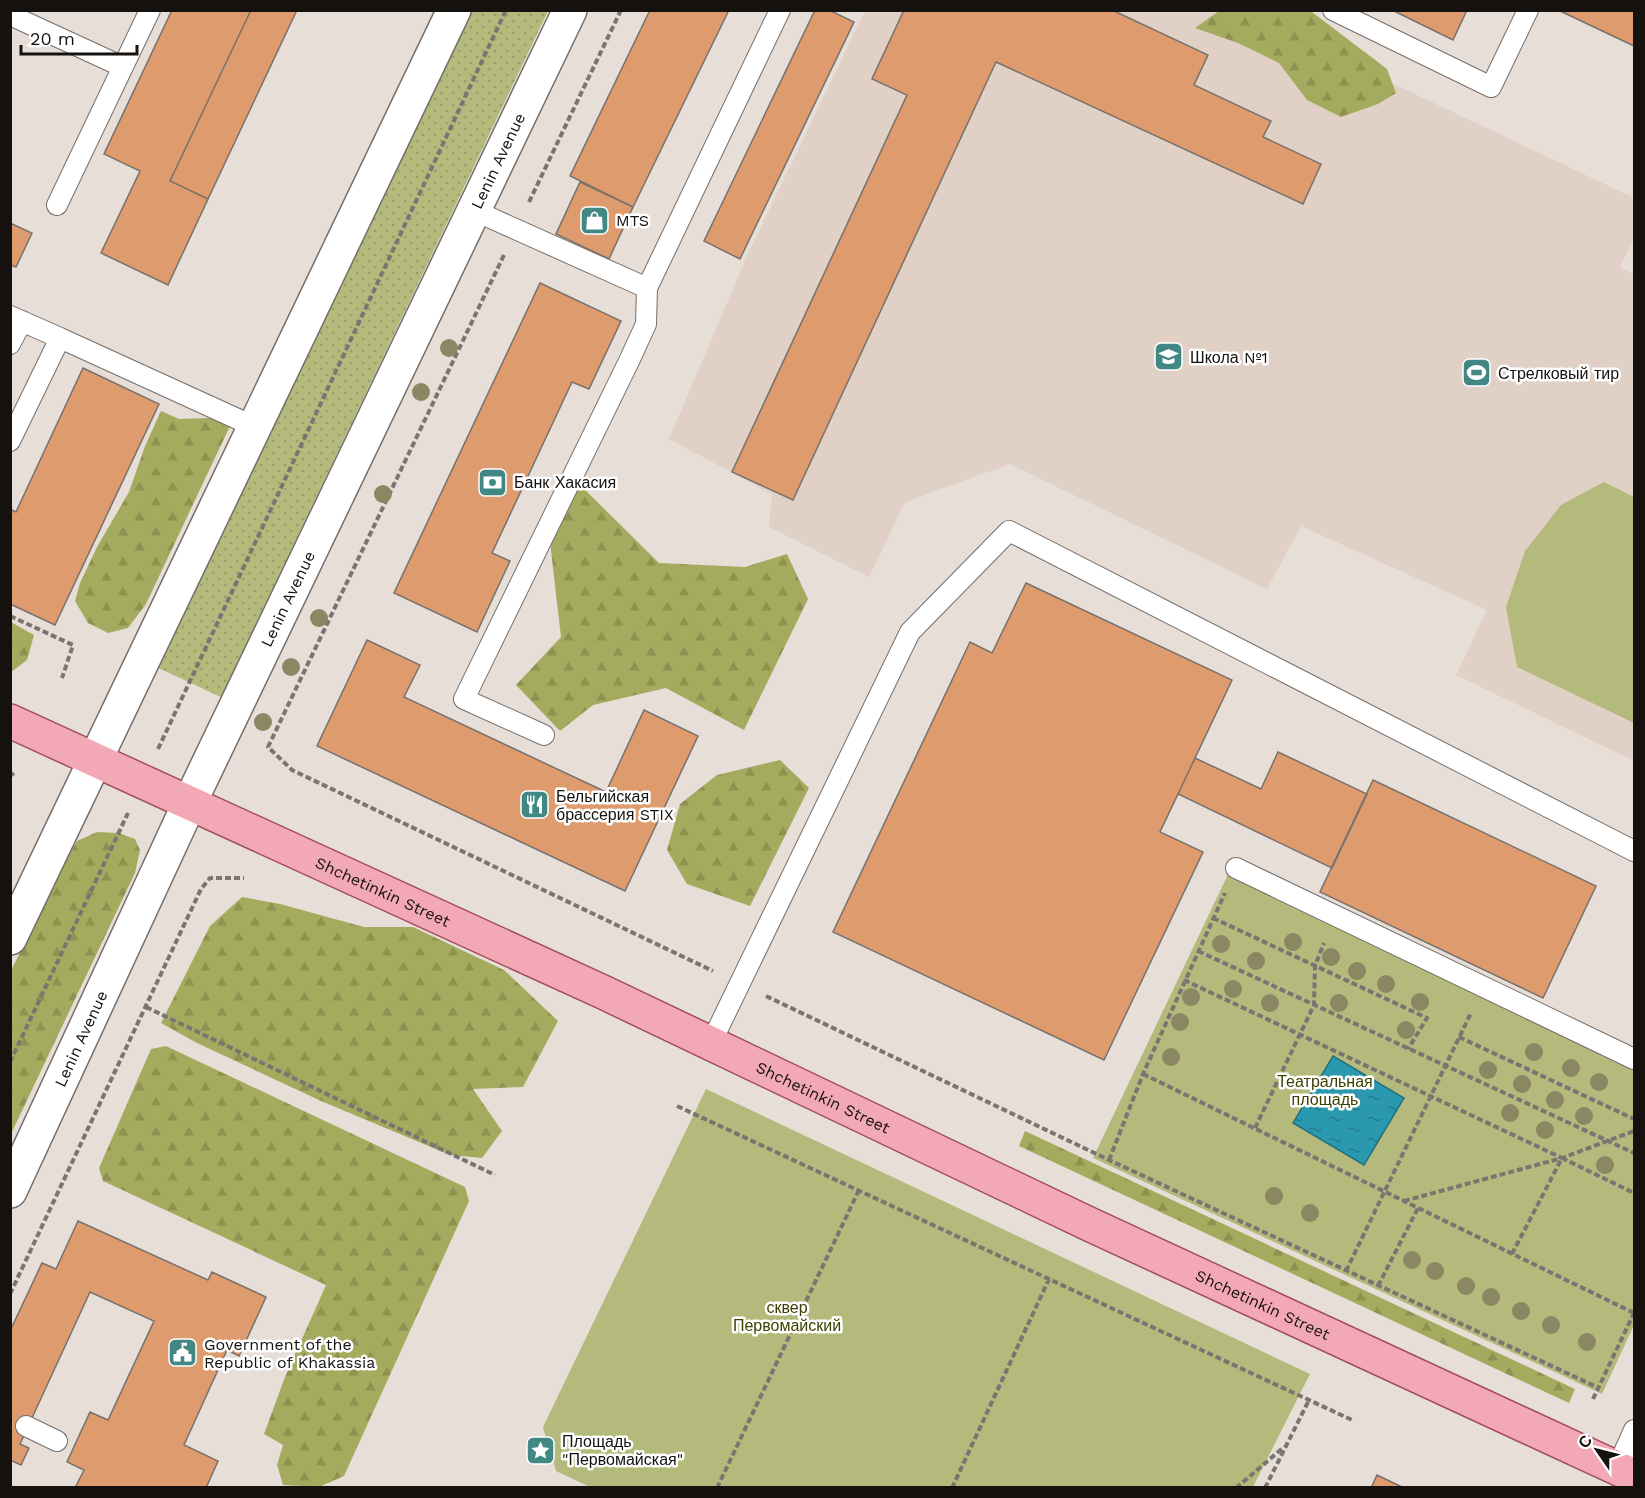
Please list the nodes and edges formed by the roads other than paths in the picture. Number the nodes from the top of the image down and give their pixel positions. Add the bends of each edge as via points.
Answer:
1 (150, 10) edge
2 (454, 10) edge
3 (570, 10) edge
4 (780, 10) edge
5 (1333, 10) edge
6 (1528, 10) edge
7 (10, 15) edge
8 (123, 67) junction
9 (57, 205) dead end
10 (473, 210) junction
11 (647, 288) junction
12 (16, 318) edge
13 (60, 338) junction
14 (10, 344) edge
15 (255, 428) junction
16 (10, 441) edge
17 (10, 721) edge
18 (544, 735) dead end
19 (95, 760) junction
20 (190, 802) junction
21 (1635, 851) edge
22 (1236, 868) road end
23 (10, 938) edge
24 (711, 1043) junction
25 (1635, 1059) edge
26 (10, 1191) edge
27 (26, 1426) dead end
28 (1635, 1431) edge
29 (57, 1441) dead end
30 (1626, 1472) edge

1 - 8 lane
2 - 15 street
3 - 10 street, Lenin Avenue
4 - 11 lane
5 - 6 lane via 1491,87
7 - 8 lane
8 - 9 lane
10 - 11 lane
10 - 20 street, Lenin Avenue
11 - 18 lane via 646,324 464,699
12 - 13 lane
12 - 14 lane
13 - 15 lane
13 - 16 lane
15 - 19 street
17 - 19 main road, Shchetinkin Street
19 - 20 main road, Shchetinkin Street
19 - 23 street
20 - 24 main road, Shchetinkin Street
20 - 26 street, Lenin Avenue
21 - 24 lane via 1009,531 910,632
22 - 25 lane
24 - 30 main road, Shchetinkin Street via 1089,1224
27 - 29 lane
28 - 30 lane

